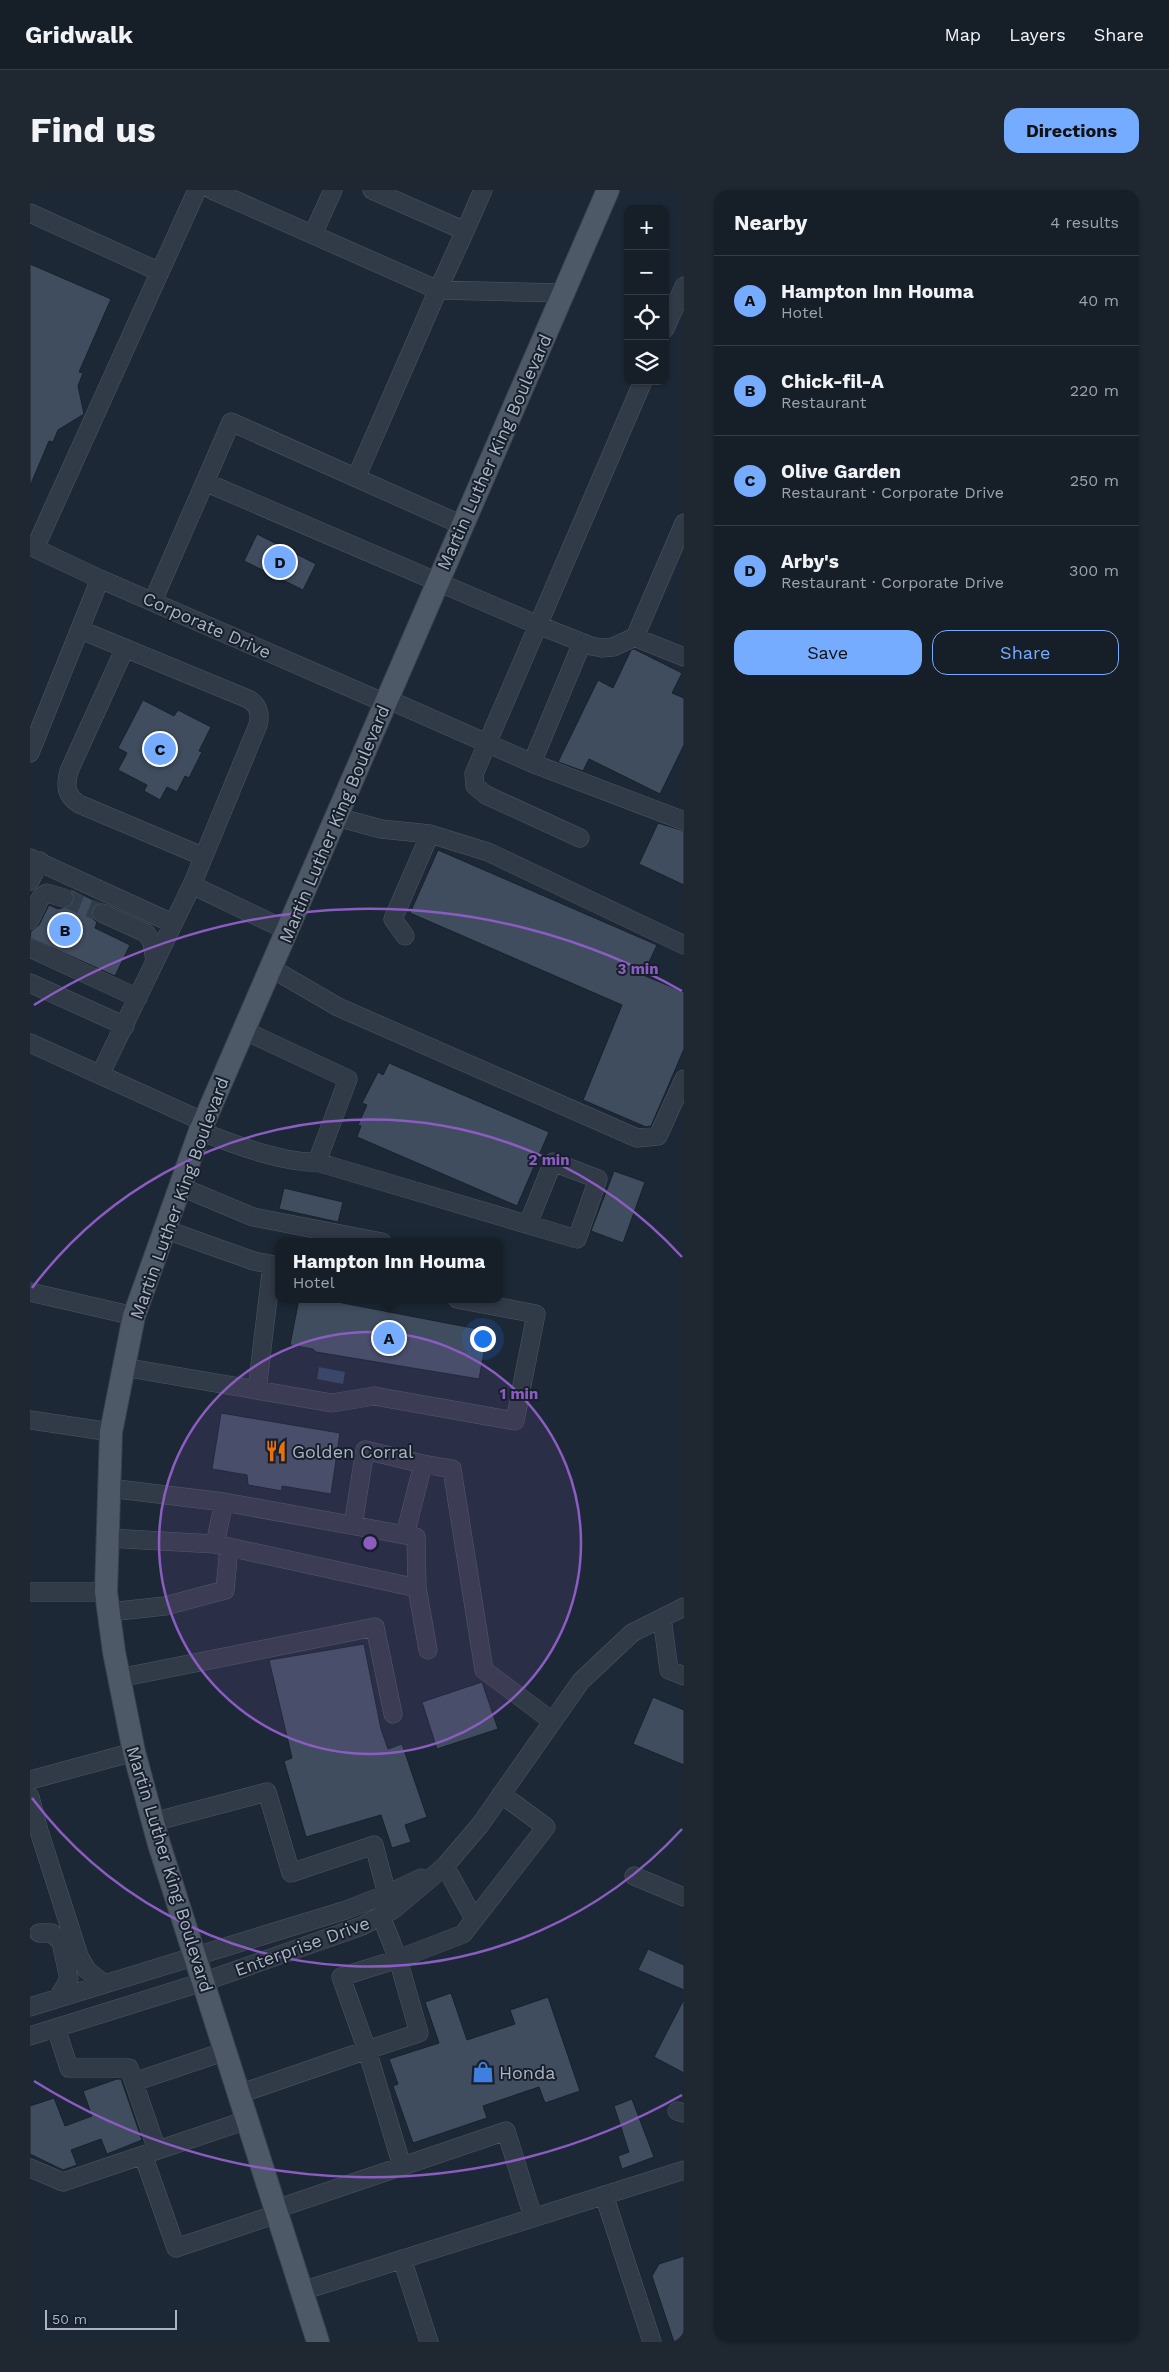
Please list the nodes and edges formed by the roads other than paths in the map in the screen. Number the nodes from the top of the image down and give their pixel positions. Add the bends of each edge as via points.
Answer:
1 (198, 190) edge
2 (212, 190) edge
3 (333, 190) edge
4 (372, 190) edge
5 (483, 190) edge
6 (608, 190) edge
7 (30, 213) edge
8 (465, 231) junction
9 (313, 234) junction
10 (160, 272) junction
11 (684, 286) edge
12 (438, 290) junction
13 (563, 293) junction
14 (669, 319) edge
15 (641, 385) edge
16 (356, 478) junction
17 (205, 482) junction
18 (684, 523) edge
19 (462, 525) junction
20 (33, 547) edge
21 (100, 579) junction
22 (438, 581) junction
23 (152, 601) junction
24 (538, 625) junction
25 (81, 630) junction
26 (634, 637) junction
27 (582, 643) junction
28 (125, 648) junction
29 (684, 657) edge
30 (386, 701) junction
31 (487, 744) junction
32 (30, 754) edge
33 (532, 763) junction
34 (337, 817) junction
35 (684, 821) edge
36 (430, 834) junction
37 (580, 838) dead end
38 (202, 856) junction
39 (35, 860) edge
40 (30, 881) edge
41 (192, 885) junction
42 (64, 898) tunnel mouth
43 (102, 913) tunnel mouth
44 (30, 920) edge
45 (172, 923) junction
46 (288, 931) junction
47 (405, 936) dead end
48 (684, 945) edge
49 (30, 948) edge
50 (155, 961) junction
51 (271, 968) junction
52 (30, 983) edge
53 (138, 998) junction
54 (125, 1026) junction
55 (243, 1030) junction
56 (30, 1043) edge
57 (100, 1075) junction
58 (684, 1079) edge
59 (202, 1127) junction
60 (317, 1162) junction
61 (179, 1186) junction
62 (528, 1224) junction
63 (164, 1230) junction
64 (362, 1238) edge
65 (275, 1266) edge
66 (30, 1292) edge
67 (479, 1303) edge
68 (134, 1316) junction
69 (123, 1367) junction
70 (257, 1390) junction
71 (30, 1420) edge
72 (111, 1432) junction
73 (423, 1464) junction
74 (109, 1488) junction
75 (224, 1502) junction
76 (353, 1525) junction
77 (405, 1535) junction
78 (108, 1538) junction
79 (222, 1545) junction
80 (417, 1588) junction
81 (30, 1592) edge
82 (108, 1602) junction
83 (684, 1607) edge
84 (662, 1618) junction
85 (428, 1650) dead end
86 (684, 1676) edge
87 (119, 1678) junction
88 (393, 1714) dead end
89 (552, 1721) junction
90 (134, 1752) junction
91 (30, 1780) edge
92 (501, 1794) junction
93 (30, 1796) edge
94 (153, 1822) junction
95 (445, 1866) junction
96 (634, 1876) dead end
97 (387, 1894) junction
98 (684, 1897) edge
99 (63, 1907) junction
100 (381, 1916) junction
101 (474, 1919) junction
102 (34, 1934) edge
103 (195, 1957) junction
104 (398, 1959) junction
105 (204, 1982) junction
106 (104, 1984) junction
107 (58, 1998) junction
108 (30, 2007) edge
109 (56, 2028) junction
110 (30, 2036) edge
111 (226, 2050) junction
112 (367, 2050) junction
113 (134, 2082) junction
114 (239, 2094) junction
115 (248, 2120) junction
116 (150, 2153) junction
117 (402, 2166) junction
118 (30, 2168) edge
119 (684, 2170) edge
120 (604, 2195) junction
121 (276, 2212) junction
122 (533, 2218) junction
123 (402, 2259) junction
124 (302, 2291) junction
125 (318, 2342) edge
126 (428, 2342) edge
127 (652, 2342) edge

1 - 10 street
2 - 9 street
3 - 9 street
4 - 8 street
5 - 8 street
6 - 13 main road, Martin Luther King Boulevard
7 - 10 street
8 - 12 street
9 - 12 street
10 - 20 street
11 - 14 street
12 - 13 street
12 - 16 street
13 - 19 main road, Martin Luther King Boulevard
15 - 24 street
16 - 17 street via 230,422
16 - 19 street
17 - 22 street
17 - 23 street
18 - 26 street
19 - 22 main road, Martin Luther King Boulevard
20 - 21 street, Corporate Drive
21 - 23 street, Corporate Drive
21 - 25 street
22 - 24 street
22 - 30 main road, Martin Luther King Boulevard
23 - 30 street, Corporate Drive
24 - 27 street
24 - 31 street
25 - 28 street
25 - 32 street
26 - 27 street via 613,647
26 - 29 street
27 - 33 street
28 - 38 street via 248,699 258,709 258,725
28 - 38 street via 68,771 68,794 79,804
30 - 31 street, Corporate Drive
30 - 34 main road, Martin Luther King Boulevard
31 - 33 street, Corporate Drive
31 - 37 street via 474,774 475,786 486,795
33 - 35 street, Corporate Drive
34 - 36 street via 381,829
34 - 46 main road, Martin Luther King Boulevard
36 - 47 street via 393,919
36 - 48 street via 488,852
38 - 41 street
39 - 40 street
39 - 45 street
41 - 45 street
41 - 46 street
42 - 44 street via 47,893
43 - 50 street via 146,933 152,942
45 - 50 street
46 - 51 main road, Martin Luther King Boulevard
49 - 53 street
50 - 53 street
51 - 55 main road, Martin Luther King Boulevard
51 - 58 street via 338,1007 637,1138 658,1136
52 - 54 street
53 - 54 street
54 - 57 street
55 - 59 main road, Martin Luther King Boulevard
55 - 60 street via 348,1078
56 - 57 street
57 - 59 street
59 - 60 street via 231,1144 304,1163
59 - 61 main road, Martin Luther King Boulevard
60 - 62 street
61 - 63 main road, Martin Luther King Boulevard
61 - 64 street via 253,1216
62 - 62 street via 577,1239 598,1179 553,1162
63 - 65 street
63 - 68 main road, Martin Luther King Boulevard
65 - 70 street
66 - 68 street
67 - 70 street via 536,1314 515,1422 374,1396 332,1403
68 - 69 main road, Martin Luther King Boulevard
69 - 70 street
69 - 72 main road, Martin Luther King Boulevard
71 - 72 street
72 - 74 main road, Martin Luther King Boulevard
73 - 76 street via 366,1450
73 - 77 street
73 - 89 street via 452,1469 484,1670
74 - 75 street
74 - 78 main road, Martin Luther King Boulevard
75 - 76 street
75 - 79 street
76 - 77 street
77 - 80 street via 416,1537
78 - 79 street
78 - 82 main road, Martin Luther King Boulevard
79 - 80 street
79 - 82 street via 225,1590 165,1606
80 - 85 street
81 - 82 street
82 - 87 main road, Martin Luther King Boulevard
83 - 84 street, Enterprise Drive
84 - 86 street via 669,1670
84 - 89 street, Enterprise Drive via 632,1633 581,1680
87 - 88 street via 375,1627
87 - 90 main road, Martin Luther King Boulevard
89 - 92 street, Enterprise Drive
90 - 91 street
90 - 94 main road, Martin Luther King Boulevard
92 - 95 street, Enterprise Drive
92 - 101 street via 546,1827
93 - 99 street
94 - 97 street via 267,1792 291,1873 374,1845
94 - 103 main road, Martin Luther King Boulevard
95 - 97 street, Enterprise Drive
95 - 100 street, Enterprise Drive
95 - 101 street
96 - 98 street
97 - 103 street, Enterprise Drive
99 - 102 street via 50,1924
99 - 106 street via 79,1956 87,1970
100 - 104 street
100 - 105 street, Enterprise Drive via 362,1926
101 - 104 street via 463,1934
102 - 107 street via 52,1933 61,1942 69,1979
103 - 105 main road, Martin Luther King Boulevard
103 - 106 street, Enterprise Drive
104 - 112 street via 419,2033
104 - 112 street via 341,1977
105 - 109 street, Enterprise Drive
105 - 111 main road, Martin Luther King Boulevard
106 - 107 street, Enterprise Drive
107 - 108 street, Enterprise Drive
109 - 110 street, Enterprise Drive
109 - 113 street via 69,2068 129,2068
111 - 113 street
111 - 114 main road, Martin Luther King Boulevard
112 - 114 street
112 - 117 street
113 - 116 street
114 - 115 main road, Martin Luther King Boulevard
115 - 116 street
115 - 121 main road, Martin Luther King Boulevard
116 - 118 street via 63,2182
116 - 121 street via 176,2248
117 - 121 street
117 - 122 street via 506,2132
119 - 120 street
120 - 122 street
120 - 127 street
121 - 124 main road, Martin Luther King Boulevard
122 - 123 street
123 - 124 street
123 - 126 street
124 - 125 main road, Martin Luther King Boulevard

